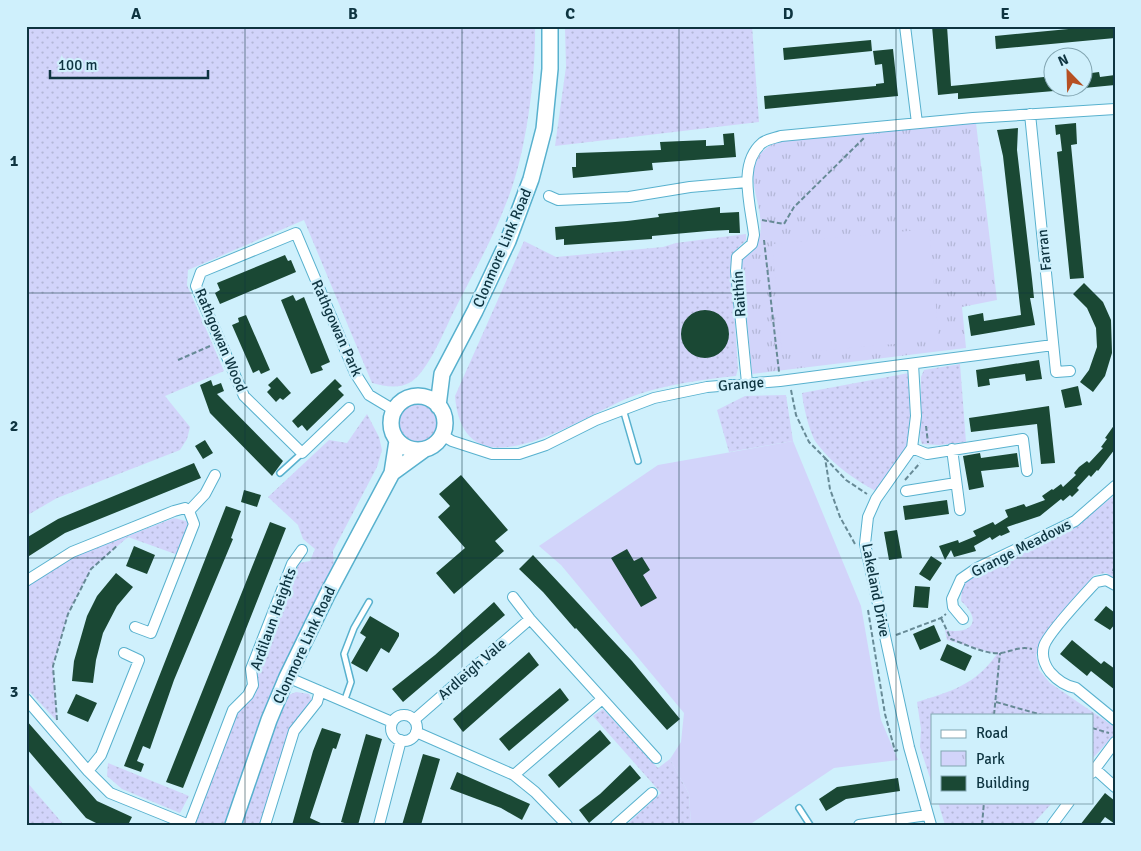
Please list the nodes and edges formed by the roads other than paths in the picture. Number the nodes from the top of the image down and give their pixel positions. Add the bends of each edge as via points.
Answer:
1 (550, 26) edge
2 (905, 26) edge
3 (1115, 109) edge
4 (1030, 114) junction
5 (917, 124) junction
6 (747, 182) junction
7 (549, 196) dead end
8 (296, 233) joint
9 (1053, 345) junction
10 (913, 364) junction
11 (1070, 371) dead end
12 (442, 374) junction
13 (747, 383) junction
14 (410, 398) junction
15 (438, 406) junction
16 (349, 408) dead end
17 (622, 409) junction
18 (394, 410) junction
19 (442, 435) junction
20 (397, 441) junction
21 (912, 448) junction
22 (952, 448) junction
23 (425, 449) junction
24 (302, 453) junction
25 (638, 461) dead end
26 (1027, 471) dead end
27 (280, 473) dead end
28 (392, 473) junction
29 (215, 475) dead end
30 (956, 483) junction
31 (1115, 486) edge
32 (906, 491) dead end
33 (960, 510) dead end
34 (189, 511) junction
35 (302, 550) dead end
36 (26, 581) edge
37 (1115, 585) edge
38 (513, 597) dead end
39 (369, 602) dead end
40 (530, 619) junction
41 (963, 619) dead end
42 (135, 627) dead end
43 (124, 654) dead end
44 (287, 677) junction
45 (320, 691) junction
46 (26, 699) edge
47 (601, 700) junction
48 (344, 702) junction
49 (414, 720) junction
50 (1115, 720) edge
51 (392, 722) junction
52 (416, 732) junction
53 (401, 740) junction
54 (1115, 742) edge
55 (656, 758) dead end
56 (88, 771) junction
57 (1094, 771) edge
58 (514, 774) junction
59 (1115, 787) edge
60 (652, 794) dead end
61 (1068, 804) edge
62 (799, 808) dead end
63 (929, 820) edge
64 (189, 825) edge
65 (233, 825) edge
66 (264, 825) edge
67 (379, 825) edge
68 (567, 825) edge
69 (616, 825) edge
70 (810, 825) edge
71 (860, 825) edge
72 (1052, 825) edge

1 - 12 main road, Clonmore Link Road via 550,69 544,129 531,179 508,241
2 - 5 street
3 - 4 street
4 - 5 street
4 - 9 street, Farran
5 - 6 street via 781,136 763,142 750,158
6 - 7 street via 629,197 558,200
6 - 13 street, Raithín via 754,236 752,244 737,257 736,272
8 - 18 street, Rathgowan Park via 355,373 369,395
8 - 24 street, Rathgowan Wood via 201,272 196,286 244,396
9 - 10 street, Grange
9 - 11 street, Farran via 1056,372
10 - 13 street, Grange
10 - 21 street, Lakeland Drive via 916,416
12 - 14 main road, Clonmore Link Road
12 - 15 main road, Clonmore Link Road
13 - 17 street, Grange via 654,398
14 - 15 main road via 426,398
14 - 18 main road
15 - 19 main road via 444,420
16 - 24 street
17 - 19 street, Grange via 546,445 519,454 492,454
17 - 25 lane
18 - 20 main road via 391,426
19 - 23 main road
20 - 23 main road via 410,449
20 - 28 main road, Clonmore Link Road
21 - 22 street via 927,454
21 - 63 street, Lakeland Drive via 876,500 868,517 865,544 909,747
22 - 26 street via 1023,439
22 - 30 street
23 - 28 main road, Clonmore Link Road
24 - 27 lane
28 - 44 main road, Clonmore Link Road
29 - 34 street via 205,494
30 - 32 street
30 - 33 street
31 - 41 street, Grange Meadows via 1075,521 977,568 961,579 952,599 953,607
34 - 36 street via 185,508 174,511 72,552
34 - 42 street via 194,524 151,634
35 - 64 street, Ardilaun Heights via 292,564 251,669 253,685 233,710
37 - 50 street via 1106,580 1096,582 1047,641 1043,652 1044,662 1056,679 1076,688
38 - 40 street
39 - 48 lane via 344,654 351,682
40 - 47 street
40 - 49 street, Ardleigh Vale
43 - 56 street via 139,660 101,755
44 - 45 street
44 - 65 main road, Clonmore Link Road
45 - 48 street
45 - 66 street via 318,702 294,731
46 - 56 street, Ardilaun Heights
47 - 55 street
47 - 58 street
48 - 51 street
49 - 51 street via 402,715
49 - 52 street
51 - 53 street via 392,733
52 - 53 street via 408,740
52 - 58 street
53 - 67 street
54 - 57 street
56 - 64 street, Ardilaun Heights via 110,793
57 - 59 street
58 - 68 street
60 - 69 street
61 - 72 street
62 - 70 lane
63 - 71 street

